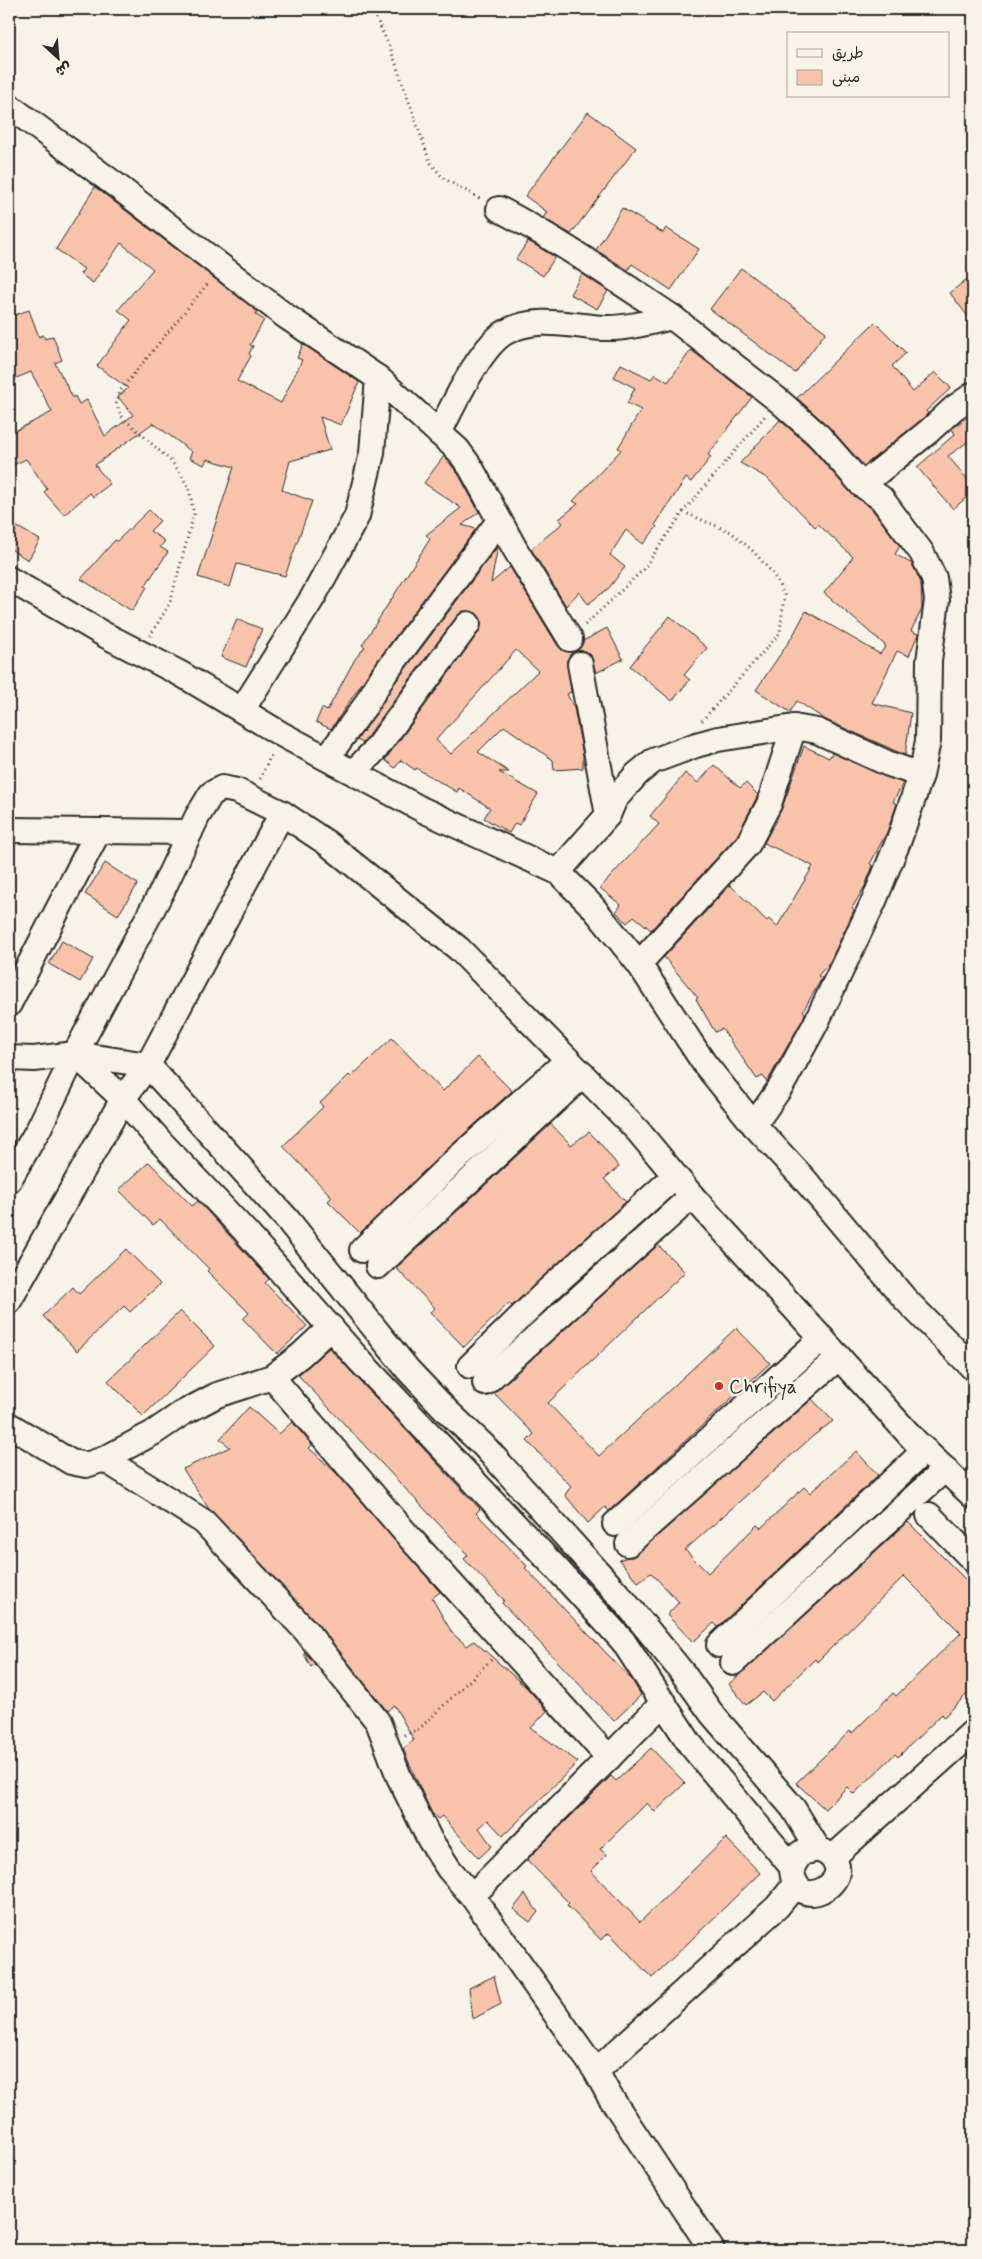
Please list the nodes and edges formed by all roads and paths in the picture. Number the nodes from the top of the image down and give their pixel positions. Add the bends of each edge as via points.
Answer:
1 (372, 9) edge
2 (9, 106) edge
3 (499, 209) joint
4 (222, 266) junction
5 (672, 317) junction
6 (378, 378) junction
7 (973, 395) edge
8 (778, 400) junction
9 (439, 433) junction
10 (862, 485) junction
11 (683, 512) junction
12 (499, 521) junction
13 (9, 579) edge
14 (468, 624) dead end
15 (570, 639) joint
16 (139, 654) junction
17 (580, 664) dead end
18 (242, 710) junction
19 (699, 724) dead end
20 (794, 727) junction
21 (281, 734) junction
22 (328, 758) junction
23 (354, 772) junction
24 (922, 775) junction
25 (251, 798) junction
26 (282, 813) junction
27 (608, 815) junction
28 (9, 830) edge
29 (98, 832) junction
30 (190, 832) junction
31 (558, 872) junction
32 (639, 964) junction
33 (9, 1004) edge
34 (75, 1054) junction
35 (9, 1058) edge
36 (148, 1065) junction
37 (575, 1067) junction
38 (123, 1099) junction
39 (754, 1125) junction
40 (451, 1164) junction
41 (675, 1176) junction
42 (9, 1180) edge
43 (468, 1181) junction
44 (692, 1196) junction
45 (547, 1291) junction
46 (9, 1301) edge
47 (565, 1310) junction
48 (331, 1327) junction
49 (822, 1338) junction
50 (839, 1356) junction
51 (973, 1368) edge
52 (272, 1377) junction
53 (9, 1425) edge
54 (700, 1446) junction
55 (925, 1450) junction
56 (104, 1459) junction
57 (718, 1465) junction
58 (945, 1470) junction
59 (973, 1496) edge
60 (929, 1515) dead end
61 (615, 1524) dead end
62 (628, 1544) dead end
63 (973, 1560) edge
64 (800, 1568) junction
65 (818, 1586) junction
66 (506, 1646) junction
67 (664, 1702) junction
68 (973, 1732) edge
69 (384, 1738) junction
70 (609, 1758) junction
71 (825, 1853) junction
72 (794, 1876) junction
73 (472, 1896) junction
74 (596, 2071) junction
75 (712, 2250) edge

1 - 3 path via 391,50 430,162 443,178
2 - 4 street
3 - 5 street via 582,257
4 - 6 street via 291,321
4 - 16 path via 120,391 116,402 121,416 180,473 189,489 194,514 170,603
5 - 8 street
5 - 9 street via 606,328 545,322 505,332 489,347
6 - 9 street
6 - 18 street via 372,453 358,516 313,597
7 - 10 street
8 - 10 street via 818,436
8 - 11 path
9 - 12 street via 458,450 471,468
10 - 24 street via 880,498 896,517 922,553 934,578 937,600 929,661 928,741
11 - 15 path via 643,570
11 - 19 path via 731,532 774,575 784,595 780,633
12 - 15 street
12 - 22 street via 383,676
13 - 16 street
14 - 23 street via 380,743
16 - 18 street
17 - 27 street
18 - 21 street
20 - 24 street via 817,731 889,764
20 - 27 street via 718,739 672,752 637,774 615,800
20 - 32 street via 772,796 748,844
21 - 22 street
21 - 25 path
22 - 23 street
23 - 31 street via 423,810
24 - 39 street via 874,901 815,1025 782,1085
25 - 26 street
25 - 30 street via 222,788 211,794
26 - 36 street
26 - 37 street via 327,844 459,950
27 - 31 street
28 - 29 street
29 - 30 street
29 - 33 street
30 - 34 street
31 - 32 street via 592,906
32 - 39 street via 704,1063
34 - 35 street via 34,1059
34 - 36 street
34 - 38 street
34 - 42 street
36 - 38 street
36 - 71 street via 287,1219 408,1370 483,1445 625,1602 712,1714 782,1794
37 - 40 street
37 - 41 street via 638,1131
37 - 43 street
38 - 46 street
38 - 48 street
39 - 51 street via 905,1299
40 - 43 street
40 - 43 street via 370,1258
41 - 44 street
41 - 45 street
44 - 47 street
44 - 49 street
45 - 47 street
45 - 47 street via 478,1374
48 - 52 street
48 - 67 street via 622,1641
49 - 50 street
49 - 54 street
50 - 55 street
50 - 57 street
52 - 56 street via 217,1395
52 - 66 street
53 - 56 street via 71,1462 86,1465
54 - 57 street
54 - 61 street
55 - 58 street
55 - 64 street
56 - 69 street via 204,1522 306,1631 378,1722
57 - 62 street
58 - 59 street
58 - 65 street
60 - 63 street
64 - 65 street
64 - 65 street via 726,1654
66 - 69 path via 419,1729
66 - 70 street
67 - 70 street
67 - 72 street via 690,1744
68 - 71 street
69 - 73 street via 430,1840
70 - 73 street
71 - 72 street via 801,1853
71 - 72 street via 836,1866 836,1875 828,1889 810,1893
72 - 74 street via 776,1907
73 - 74 street
74 - 75 street

